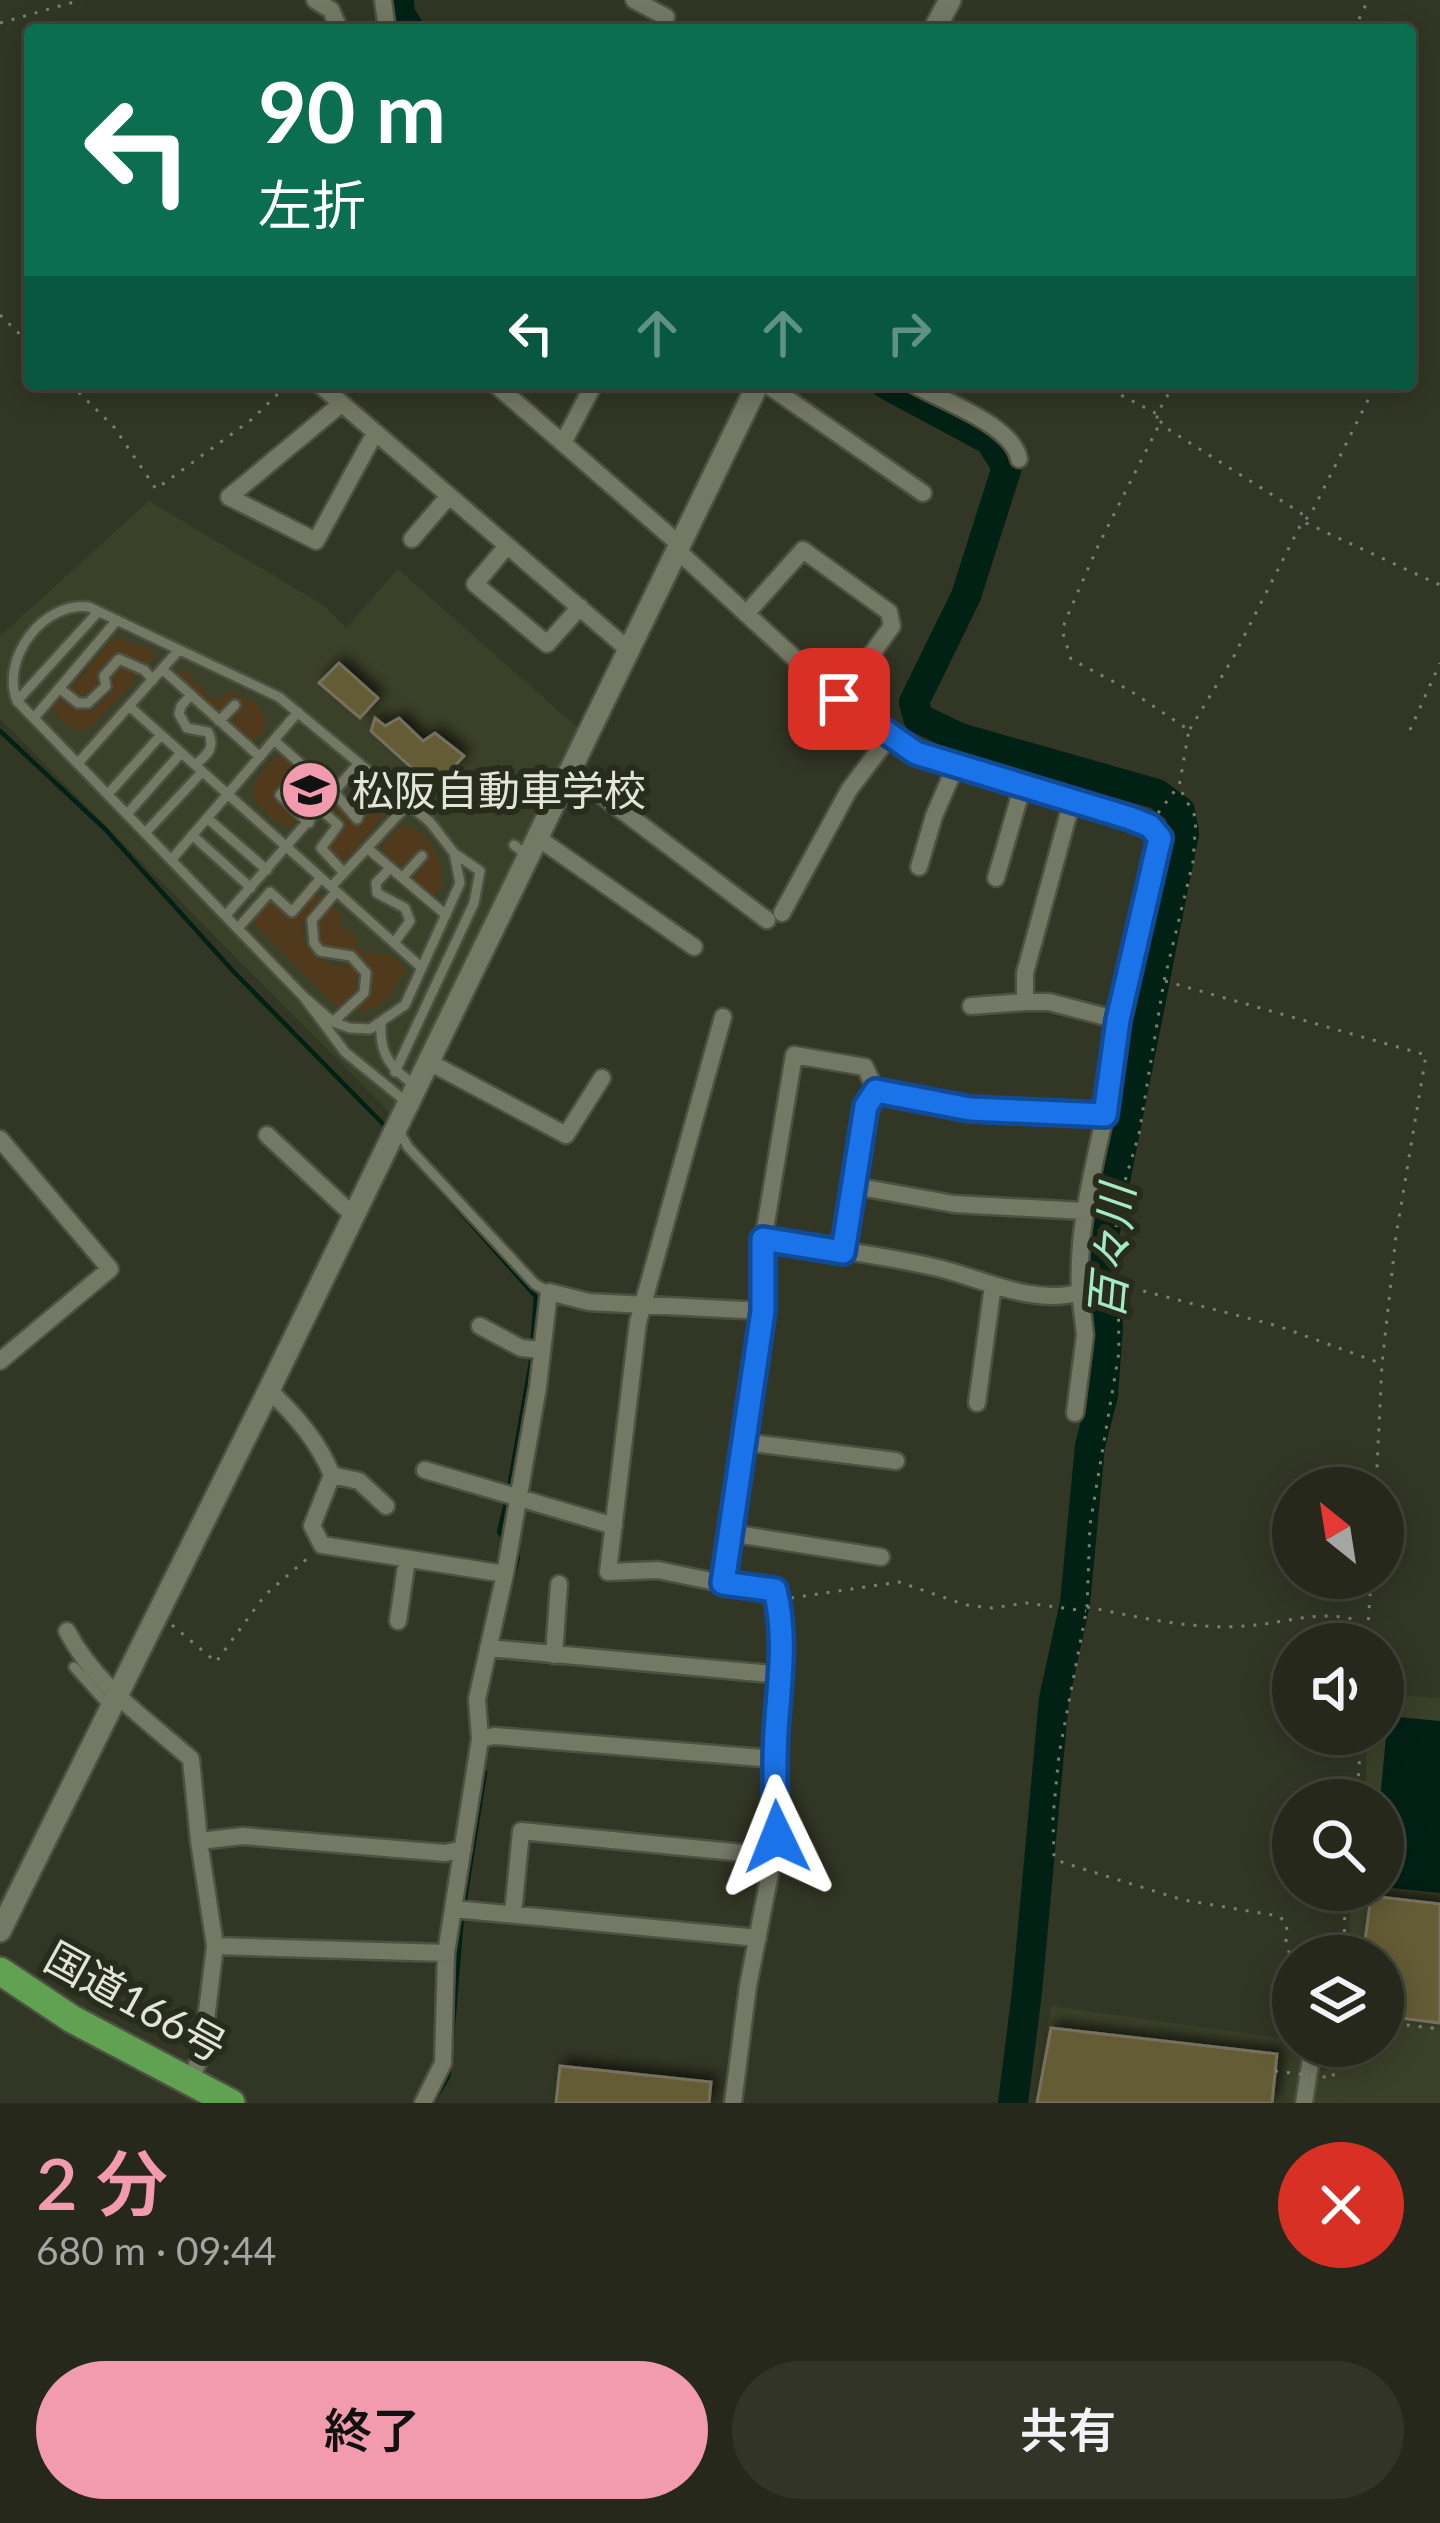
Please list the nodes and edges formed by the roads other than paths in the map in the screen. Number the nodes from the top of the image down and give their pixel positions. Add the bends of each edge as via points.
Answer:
1 (315, 0) edge
2 (634, 0) edge
3 (338, 24) edge
4 (663, 24) edge
5 (326, 390) edge
6 (502, 390) edge
7 (591, 390) edge
8 (759, 390) edge
9 (771, 390) edge
10 (924, 390) edge
11 (341, 404) junction
12 (375, 433) junction
13 (564, 441) junction
14 (1019, 459) dead end
15 (923, 493) dead end
16 (449, 496) junction
17 (412, 539) dead end
18 (507, 546) junction
19 (678, 547) junction
20 (580, 607) junction
21 (98, 612) junction
22 (746, 614) junction
23 (117, 620) junction
24 (179, 650) junction
25 (630, 651) junction
26 (162, 669) junction
27 (153, 680) junction
28 (59, 688) junction
29 (191, 695) junction
30 (839, 699) junction
31 (17, 701) junction
32 (235, 705) dead end
33 (129, 706) junction
34 (298, 712) junction
35 (34, 718) junction
36 (219, 721) junction
37 (160, 735) junction
38 (889, 737) junction
39 (274, 740) junction
40 (181, 753) junction
41 (260, 757) junction
42 (137, 761) junction
43 (79, 762) junction
44 (359, 763) junction
45 (956, 766) junction
46 (198, 768) junction
47 (148, 770) dead end
48 (571, 772) junction
49 (375, 776) junction
50 (158, 779) junction
51 (169, 788) dead end
52 (1022, 788) junction
53 (334, 792) junction
54 (109, 793) junction
55 (228, 795) junction
56 (179, 796) junction
57 (1072, 801) junction
58 (408, 804) junction
59 (189, 808) dead end
60 (320, 809) junction
61 (128, 812) junction
62 (207, 818) junction
63 (309, 823) junction
64 (146, 832) junction
65 (192, 836) junction
66 (288, 847) junction
67 (527, 847) junction
68 (367, 848) junction
69 (454, 853) junction
70 (422, 856) dead end
71 (172, 859) junction
72 (919, 867) dead end
73 (390, 868) junction
74 (267, 870) junction
75 (344, 873) junction
76 (321, 878) junction
77 (402, 878) junction
78 (996, 878) dead end
79 (251, 888) junction
80 (333, 889) junction
81 (226, 915) junction
82 (446, 915) junction
83 (238, 928) junction
84 (394, 943) junction
85 (694, 947) dead end
86 (422, 968) junction
87 (1025, 1002) junction
88 (971, 1006) dead end
89 (723, 1017) dead end
90 (1118, 1020) junction
91 (381, 1024) junction
92 (330, 1027) junction
93 (429, 1062) junction
94 (395, 1072) junction
95 (602, 1078) dead end
96 (876, 1091) junction
97 (413, 1095) junction
98 (1105, 1115) junction
99 (397, 1128) junction
100 (267, 1135) dead end
101 (0, 1139) edge
102 (854, 1186) junction
103 (1084, 1211) junction
104 (354, 1216) junction
105 (763, 1239) junction
106 (843, 1252) junction
107 (993, 1285) junction
108 (549, 1292) junction
109 (1080, 1292) junction
110 (642, 1305) junction
111 (763, 1311) junction
112 (480, 1326) dead end
113 (534, 1350) junction
114 (0, 1361) edge
115 (269, 1390) junction
116 (977, 1403) dead end
117 (1075, 1413) dead end
118 (744, 1442) junction
119 (896, 1461) dead end
120 (425, 1470) dead end
121 (332, 1475) junction
122 (510, 1496) junction
123 (386, 1506) dead end
124 (614, 1526) junction
125 (730, 1533) junction
126 (881, 1557) dead end
127 (407, 1559) junction
128 (505, 1574) junction
129 (723, 1583) junction
130 (560, 1584) dead end
131 (398, 1621) dead end
132 (67, 1630) dead end
133 (488, 1648) junction
134 (554, 1655) junction
135 (74, 1667) dead end
136 (782, 1676) junction
137 (115, 1702) junction
138 (480, 1739) junction
139 (775, 1759) junction
140 (199, 1841) junction
141 (463, 1849) junction
142 (774, 1856) junction
143 (461, 1909) junction
144 (513, 1914) junction
145 (0, 1930) edge
146 (758, 1938) junction
147 (215, 1946) junction
148 (446, 1953) junction
149 (0, 1971) edge
150 (1310, 2067) edge
151 (190, 2081) junction
152 (231, 2103) edge
153 (423, 2103) edge
154 (733, 2103) edge
155 (1304, 2103) edge

1 - 3 street
2 - 4 street via 666,17
5 - 11 street
6 - 13 street
7 - 13 street
8 - 19 street
9 - 15 street
10 - 14 street via 1001,431
11 - 12 street
11 - 12 street via 230,496 316,542
12 - 16 street
13 - 19 street
16 - 17 street
16 - 18 street
18 - 20 street
18 - 20 street via 475,584 547,644
19 - 22 street
19 - 25 street
20 - 25 street
21 - 23 lane
21 - 31 lane
21 - 31 lane via 74,605 46,620 11,670
22 - 30 street
22 - 30 street via 803,550 889,612 892,626
23 - 24 lane
23 - 28 lane
24 - 26 lane
24 - 34 lane
25 - 48 street
26 - 27 lane
26 - 29 lane
27 - 28 lane via 119,659 88,703
27 - 33 lane
28 - 35 lane
29 - 36 lane
29 - 46 lane via 181,706 183,722 212,740
30 - 38 street
31 - 35 lane
32 - 36 lane
33 - 37 lane
33 - 43 lane
34 - 39 lane
34 - 44 lane
35 - 43 lane
36 - 41 lane
37 - 40 lane
37 - 42 lane
38 - 45 street
38 - 48 street via 848,790 775,916
39 - 41 lane
39 - 63 lane via 305,768 280,795
40 - 46 lane
40 - 50 lane
41 - 55 lane
42 - 47 lane
42 - 54 lane
43 - 54 lane
44 - 49 lane
44 - 53 lane
45 - 52 street
45 - 72 street
46 - 55 lane
46 - 56 lane
48 - 67 street
49 - 53 lane via 356,819
49 - 58 lane
50 - 51 lane
50 - 61 lane
52 - 57 street
52 - 78 street
53 - 60 lane
54 - 61 lane
55 - 62 lane
55 - 66 lane
56 - 59 lane
56 - 64 lane
57 - 87 street via 1025,973
57 - 90 street via 1150,826 1160,838
58 - 68 lane
58 - 69 lane
60 - 63 lane
60 - 75 lane via 338,825 321,848
61 - 64 lane
62 - 65 lane
62 - 74 lane
63 - 66 lane
64 - 71 lane
65 - 71 lane
65 - 79 lane
66 - 74 lane
66 - 76 lane
67 - 85 street
67 - 93 street
68 - 73 lane
68 - 75 lane
69 - 82 lane via 460,883
69 - 94 lane via 480,871 474,902
70 - 77 lane
71 - 81 lane
73 - 77 lane
73 - 84 lane via 377,893 405,908 410,921
74 - 79 lane
75 - 80 lane
76 - 80 lane
76 - 83 lane via 292,912 270,892
77 - 82 lane
79 - 81 lane
80 - 84 lane
80 - 92 lane via 312,920 314,943 351,956 366,983
81 - 83 lane
82 - 86 lane
83 - 92 lane
84 - 86 lane
86 - 91 lane via 405,1005
87 - 88 street
87 - 90 street
89 - 110 street
90 - 98 street
91 - 92 lane
91 - 94 lane via 380,1045
92 - 97 lane via 345,1052
93 - 95 street via 566,1136
93 - 97 street
94 - 97 lane
96 - 98 street via 970,1109
96 - 102 street via 866,1106
96 - 105 street via 865,1067 794,1055
97 - 99 street
98 - 103 street
99 - 104 street
99 - 108 lane
100 - 104 street
101 - 114 street via 110,1269
102 - 103 street via 954,1204
102 - 106 street
103 - 109 street
104 - 115 street
105 - 106 street
105 - 111 street
106 - 107 street
107 - 109 street via 1060,1298
107 - 116 street
108 - 110 street
108 - 113 street
109 - 117 street via 1085,1335
110 - 111 street
110 - 124 street
111 - 118 street
112 - 113 street
113 - 122 street
115 - 121 street via 296,1416
115 - 137 street
118 - 119 street
118 - 125 street
120 - 122 street
121 - 123 street via 359,1481
121 - 127 street via 312,1526 322,1545
122 - 124 street
122 - 128 street
124 - 129 street via 608,1572 658,1570
125 - 126 street
125 - 129 street
127 - 128 street
127 - 131 street
128 - 133 street
129 - 136 street via 775,1590
130 - 134 street
132 - 137 street
133 - 134 street
133 - 138 street via 477,1699
134 - 136 street
135 - 137 lane
136 - 139 street
137 - 140 street via 191,1759
137 - 145 street
138 - 139 street
138 - 141 street
139 - 142 street
140 - 141 street via 243,1836
140 - 147 street
141 - 143 street
142 - 144 street via 520,1831
142 - 146 street
143 - 144 street
143 - 148 street
144 - 146 street
146 - 154 street
147 - 148 street
147 - 151 street via 202,2053
148 - 153 street via 443,2063
149 - 151 highway, 国道166号
150 - 155 street
151 - 152 highway, 国道166号

